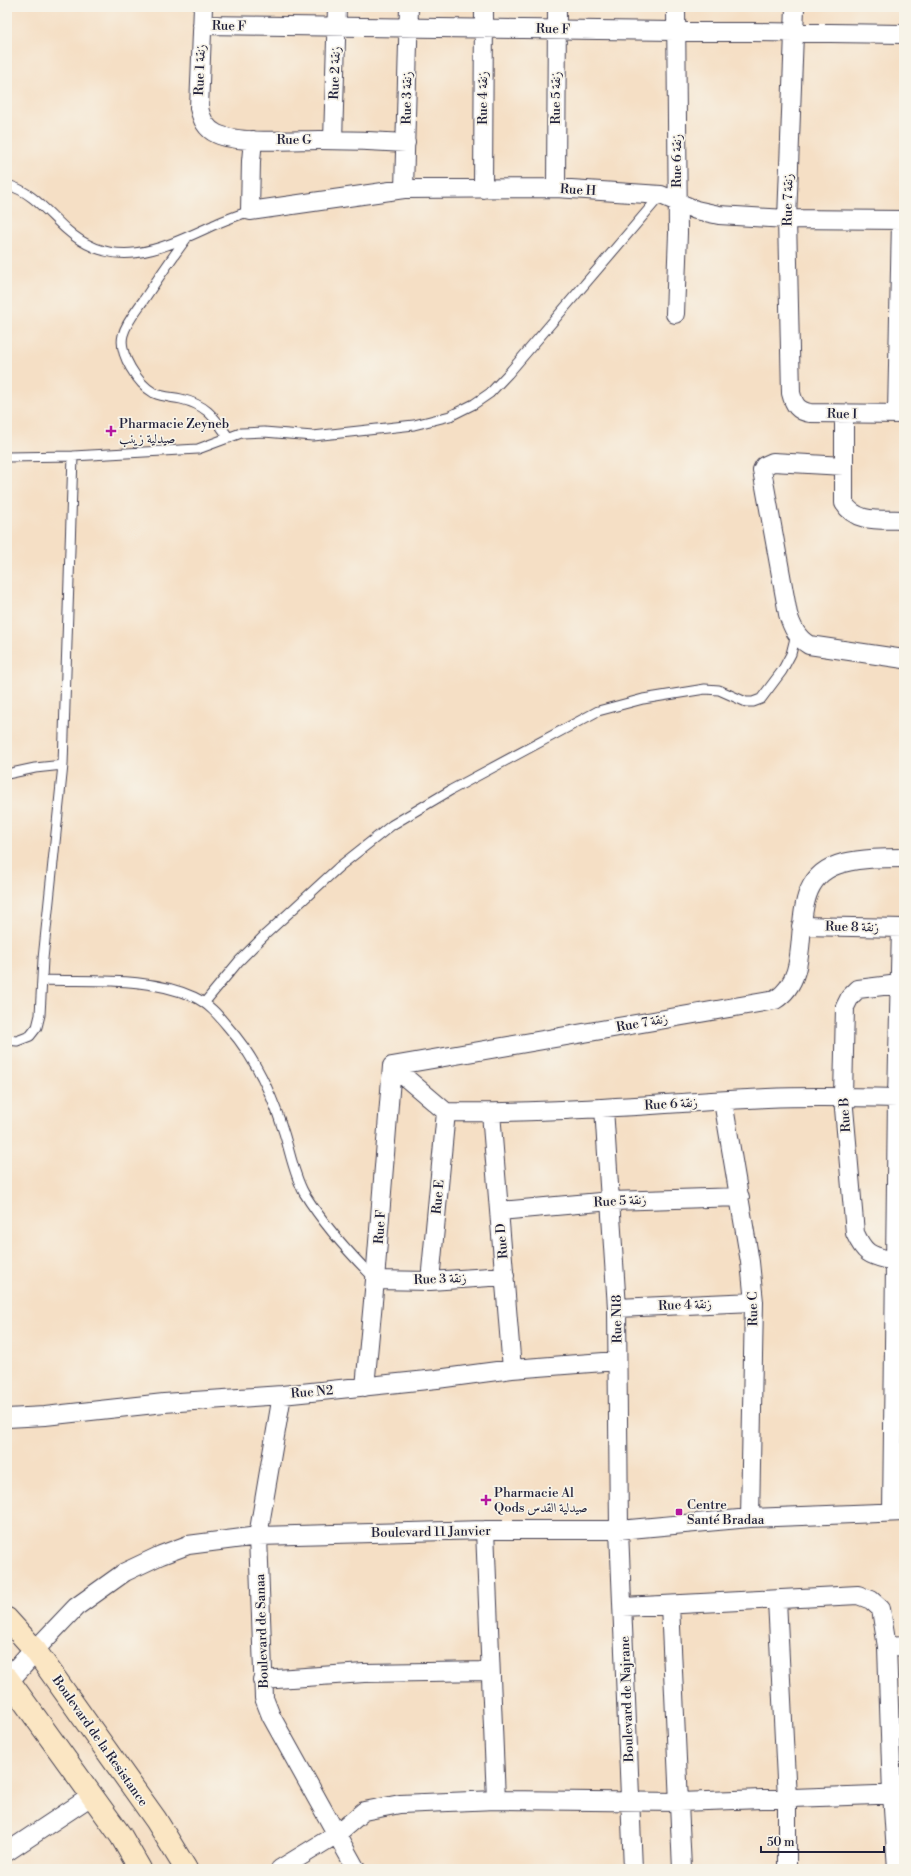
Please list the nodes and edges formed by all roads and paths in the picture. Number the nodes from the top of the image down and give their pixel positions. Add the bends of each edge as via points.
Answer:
1 (203, 7) edge
2 (337, 7) edge
3 (409, 7) edge
4 (484, 7) edge
5 (557, 7) edge
6 (676, 7) edge
7 (795, 7) edge
8 (202, 25) junction
9 (336, 27) junction
10 (408, 28) junction
11 (484, 28) junction
12 (557, 30) junction
13 (677, 31) junction
14 (794, 32) junction
15 (904, 34) edge
16 (199, 108) joint
17 (253, 140) junction
18 (333, 140) junction
19 (406, 143) junction
20 (7, 185) edge
21 (556, 188) junction
22 (404, 189) junction
23 (483, 189) junction
24 (669, 198) junction
25 (250, 211) junction
26 (787, 219) junction
27 (902, 220) edge
28 (186, 238) junction
29 (675, 314) dead end
30 (791, 393) joint
31 (844, 414) junction
32 (900, 414) edge
33 (229, 438) junction
34 (73, 456) junction
35 (7, 457) edge
36 (844, 466) junction
37 (904, 520) edge
38 (796, 634) junction
39 (904, 659) edge
40 (63, 765) junction
41 (7, 774) edge
42 (904, 858) edge
43 (801, 926) junction
44 (903, 928) edge
45 (42, 980) junction
46 (899, 984) junction
47 (204, 1002) junction
48 (7, 1040) edge
49 (392, 1066) junction
50 (843, 1097) junction
51 (897, 1098) junction
52 (723, 1101) junction
53 (604, 1108) junction
54 (446, 1112) junction
55 (491, 1113) junction
56 (740, 1197) junction
57 (610, 1201) junction
58 (500, 1211) junction
59 (896, 1262) junction
60 (505, 1276) junction
61 (376, 1280) junction
62 (430, 1281) junction
63 (754, 1302) junction
64 (617, 1308) junction
65 (618, 1361) junction
66 (512, 1369) junction
67 (365, 1387) junction
68 (282, 1395) junction
69 (7, 1418) edge
70 (898, 1512) edge
71 (750, 1518) junction
72 (485, 1530) junction
73 (619, 1530) junction
74 (258, 1536) junction
75 (777, 1600) junction
76 (670, 1605) junction
77 (623, 1607) junction
78 (7, 1619) edge
79 (896, 1647) edge
80 (36, 1650) junction
81 (490, 1671) junction
82 (7, 1680) edge
83 (262, 1680) junction
84 (898, 1794) edge
85 (92, 1795) junction
86 (786, 1799) junction
87 (496, 1800) junction
88 (680, 1802) junction
89 (630, 1803) junction
90 (337, 1834) junction
91 (7, 1852) edge
92 (140, 1869) edge
93 (186, 1869) edge
94 (280, 1869) edge
95 (356, 1869) edge
96 (633, 1869) edge
97 (682, 1869) edge
98 (788, 1869) edge
99 (897, 1869) edge

1 - 8 street, Rue 1 زنقة
2 - 9 street, Rue 2 زنقة
3 - 10 street, Rue 3 زنقة
4 - 11 street, Rue 4 زنقة
5 - 12 street, Rue 5 زنقة
6 - 13 street, Rue 6 زنقة
7 - 14 street, Rue 7 زنقة
8 - 9 street, Rue F
8 - 16 street, Rue 1 زنقة
9 - 10 street, Rue F
9 - 18 street, Rue 2 زنقة
10 - 11 street, Rue F
10 - 19 street, Rue 3 زنقة
11 - 12 street, Rue F
11 - 23 street, Rue 4 زنقة
12 - 13 street, Rue F
12 - 21 street, Rue 5 زنقة
13 - 14 street, Rue F
13 - 24 street, Rue 6 زنقة
14 - 15 street, Rue F
14 - 26 street, Rue 7 زنقة
16 - 17 street, Rue G via 201,119 207,128 216,134 228,138
17 - 18 street, Rue G
17 - 25 street
18 - 19 street, Rue G
19 - 22 street, Rue 3 زنقة
20 - 28 lane via 28,194 67,230 93,248 109,252 136,253 156,250
21 - 23 street, Rue H
21 - 24 street, Rue H
22 - 23 street, Rue H
22 - 25 street, Rue H
24 - 26 street, Rue H via 696,210 719,215
24 - 29 street, Rue 6 زنقة
24 - 33 lane via 508,374 490,393 474,404 450,416 414,425 313,436 241,433
25 - 28 lane
26 - 27 street, Rue H
26 - 30 street, Rue 7 زنقة
27 - 32 street
28 - 33 lane via 132,317 123,335 122,350 127,363 154,393 199,404 213,416
30 - 31 street, Rue I via 793,402 803,412
31 - 32 street, Rue I
31 - 36 street
33 - 34 lane via 198,449
34 - 35 lane
34 - 40 lane
36 - 37 street via 844,503 848,510 857,517
36 - 38 street via 773,462 764,466 762,470 788,614
38 - 39 street via 809,645
38 - 47 lane via 788,660 761,699 746,702 719,690 705,689 642,699 598,711 392,825 340,866 266,934
40 - 41 lane
40 - 45 lane
42 - 43 street, Rue 7 زنقة via 875,858 843,863 825,870 808,891
43 - 44 street, Rue 8 زنقة
43 - 49 street, Rue 7 زنقة via 799,961 793,980 784,995 775,1000
44 - 46 street
45 - 47 lane via 138,983 168,988
45 - 48 lane via 37,1027 30,1036 17,1041
46 - 50 street, Rue B via 858,989 845,1007
46 - 51 street
47 - 61 lane via 240,1040 260,1072 278,1115 304,1192 324,1220
49 - 54 street
49 - 61 street, Rue F
50 - 51 street, Rue 6 زنقة
50 - 52 street, Rue 6 زنقة
50 - 59 street, Rue B via 855,1233 862,1248 872,1255
51 - 59 street
52 - 53 street, Rue 6 زنقة
52 - 56 street, Rue C
53 - 55 street, Rue 6 زنقة
53 - 57 street, Rue N18
54 - 55 street, Rue 6 زنقة
54 - 62 street, Rue E
55 - 58 street, Rue D
56 - 57 street, Rue 5 زنقة
56 - 63 street, Rue C
57 - 58 street, Rue 5 زنقة
57 - 64 street, Rue N18
58 - 60 street, Rue D
59 - 70 street
60 - 62 street, Rue 3 زنقة
60 - 66 street, Rue D
61 - 62 street, Rue 3 زنقة
61 - 67 street, Rue F
63 - 64 street, Rue 4 زنقة
63 - 71 street, Rue C
64 - 65 street, Rue N18
65 - 66 street, Rue N2
65 - 73 street, Rue N18
66 - 67 street, Rue N2
67 - 68 street, Rue N2
68 - 69 street, Rue N2 via 164,1402
68 - 74 street, Boulevard de Sanaa
70 - 71 street, Boulevard 11 Janvier
71 - 73 street, Boulevard 11 Janvier
72 - 73 street, Boulevard 11 Janvier
72 - 74 street, Boulevard 11 Janvier
72 - 81 street
73 - 77 street, Boulevard de Najrane
74 - 80 street, Boulevard 11 Janvier via 188,1545 125,1572 76,1607
74 - 83 street, Boulevard de Sanaa
75 - 76 street
75 - 79 street via 858,1595 871,1600 881,1609
75 - 86 street
76 - 77 street
76 - 88 street
77 - 89 street, Boulevard de Najrane
78 - 80 main road, Boulevard de la Resistance
79 - 84 street
80 - 82 street, Boulevard 11 Janvier
80 - 93 main road, Boulevard de la Resistance via 156,1820
81 - 83 street via 364,1673
81 - 87 street
82 - 85 main road
83 - 90 street, Boulevard de Sanaa via 264,1698 271,1716
84 - 86 street
84 - 99 street
85 - 91 street
85 - 92 main road via 121,1836
86 - 88 street
86 - 98 street
87 - 89 street
87 - 90 street via 400,1804 364,1812
88 - 89 street
88 - 97 street
89 - 96 street, Boulevard de Najrane
90 - 94 street
90 - 95 street, Boulevard de Sanaa

